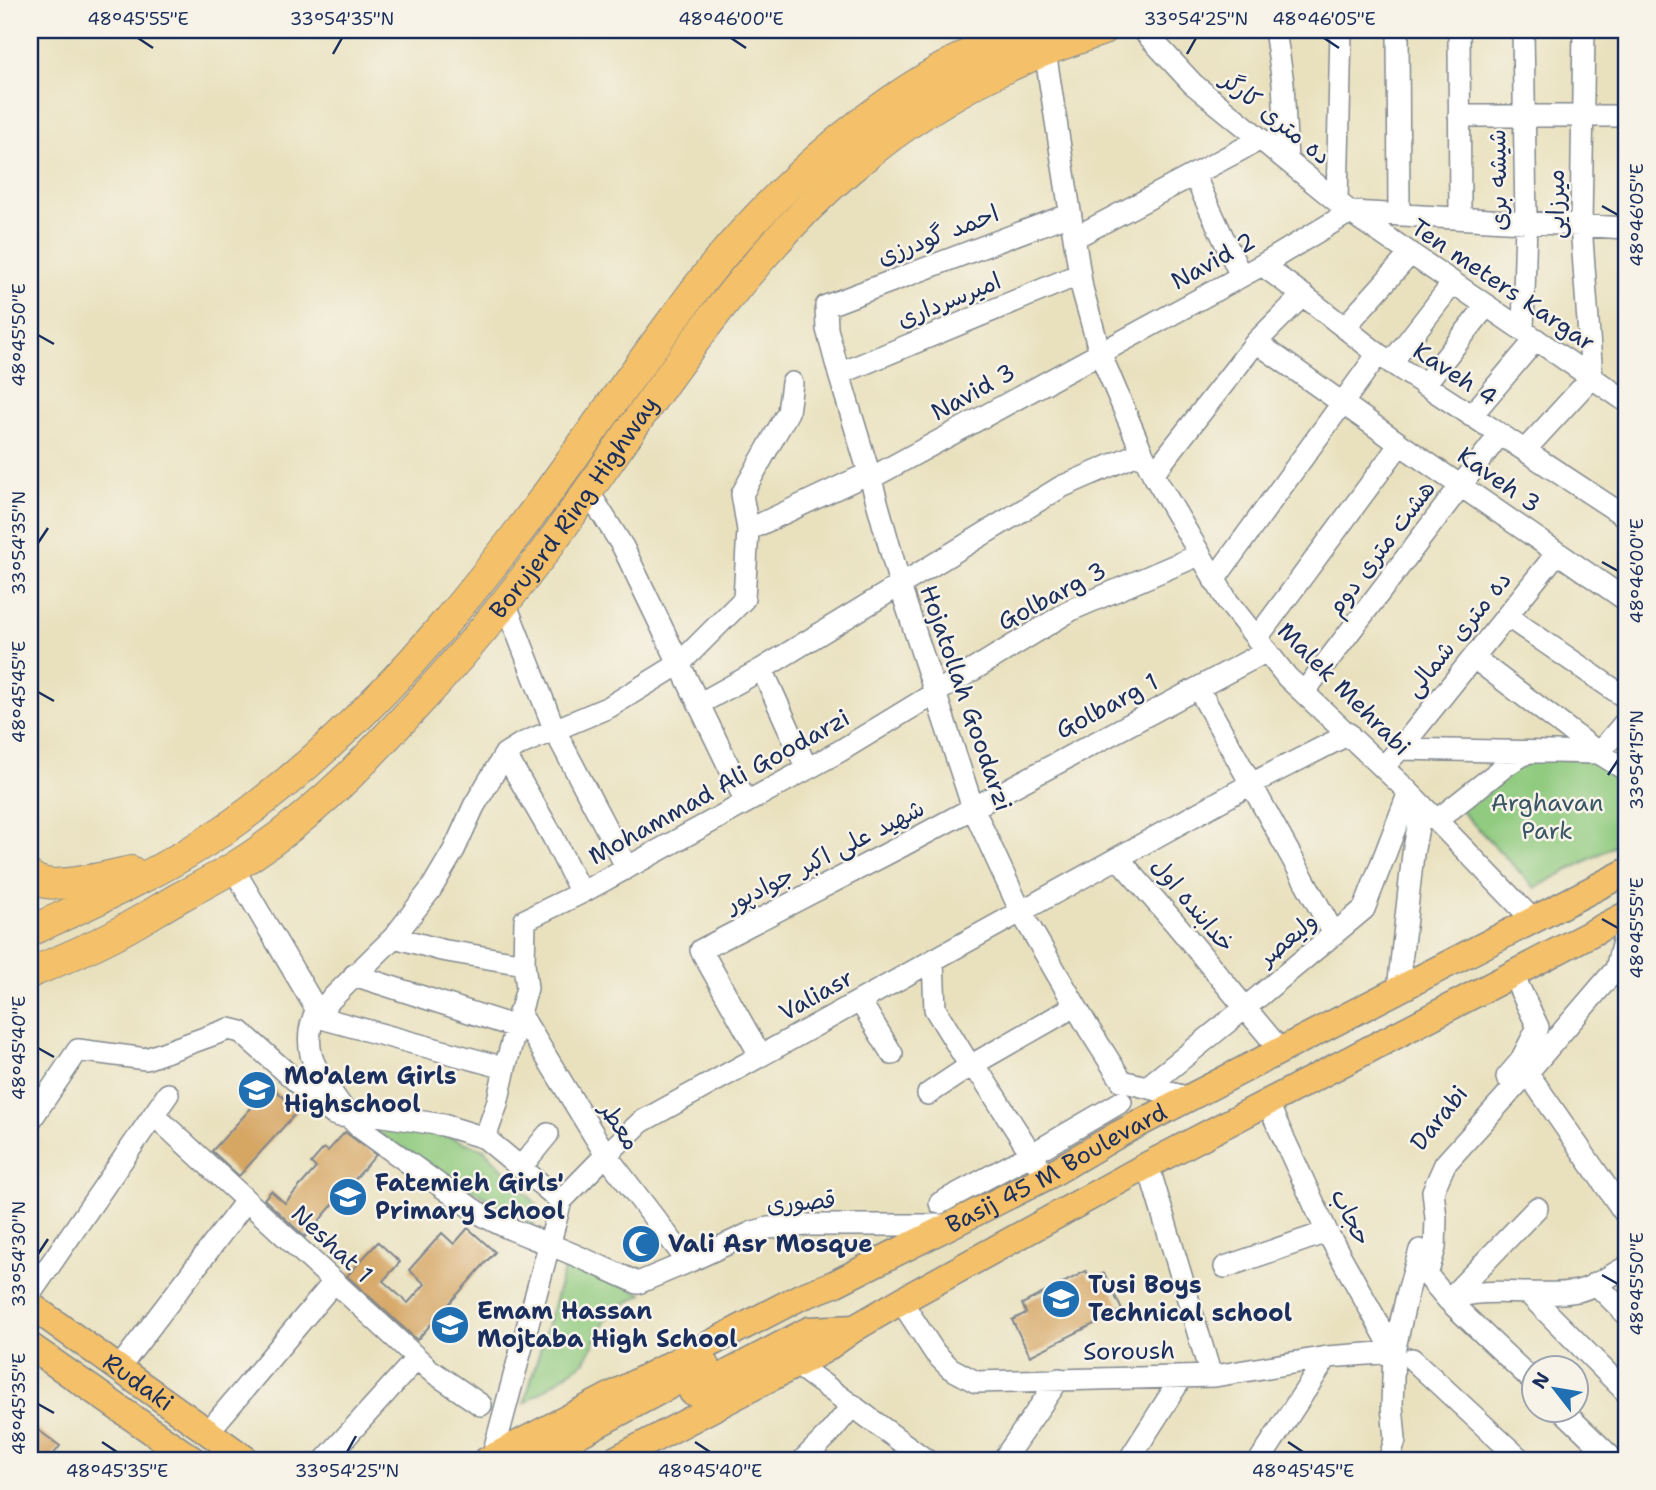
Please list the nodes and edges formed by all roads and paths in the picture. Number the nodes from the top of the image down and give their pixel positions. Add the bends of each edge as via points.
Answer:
1 (1023, 30) edge
2 (1103, 30) edge
3 (1143, 30) edge
4 (1275, 30) edge
5 (1340, 30) edge
6 (1398, 30) edge
7 (1458, 30) edge
8 (1523, 30) edge
9 (1584, 30) edge
10 (1045, 51) junction
11 (1460, 116) junction
12 (1523, 116) junction
13 (1626, 116) edge
14 (1583, 117) junction
15 (1261, 139) junction
16 (1287, 160) junction
17 (1194, 175) junction
18 (1343, 207) junction
19 (1070, 214) junction
20 (1398, 215) junction
21 (1460, 218) junction
22 (1526, 222) junction
23 (1581, 225) junction
24 (1626, 228) edge
25 (1074, 239) junction
26 (1411, 253) junction
27 (1262, 265) junction
28 (1080, 274) junction
29 (1241, 276) junction
30 (1453, 283) junction
31 (1303, 295) junction
32 (1487, 305) junction
33 (826, 306) joint
34 (1343, 328) junction
35 (1529, 334) junction
36 (1256, 342) junction
37 (1100, 353) junction
38 (1385, 359) junction
39 (839, 374) junction
40 (1592, 377) junction
41 (792, 383) dead end
42 (1424, 385) junction
43 (1626, 401) edge
44 (1342, 403) junction
45 (1471, 416) junction
46 (1500, 434) junction
47 (1400, 444) junction
48 (1525, 450) junction
49 (1142, 452) junction
50 (1153, 474) junction
51 (870, 475) junction
52 (1461, 486) junction
53 (588, 491) junction
54 (1626, 517) edge
55 (748, 530) junction
56 (1557, 553) junction
57 (1199, 555) junction
58 (1214, 580) junction
59 (900, 585) junction
60 (1626, 600) edge
61 (505, 602) junction
62 (1507, 616) junction
63 (1262, 645) junction
64 (1474, 658) junction
65 (680, 664) junction
66 (762, 669) junction
67 (1198, 688) junction
68 (1304, 692) junction
69 (935, 693) junction
70 (1626, 698) edge
71 (699, 705) junction
72 (1626, 721) edge
73 (555, 731) junction
74 (1349, 734) junction
75 (1400, 748) junction
76 (1529, 752) junction
77 (1599, 753) junction
78 (505, 754) junction
79 (1383, 767) junction
80 (807, 769) junction
81 (1626, 770) edge
82 (1251, 784) junction
83 (746, 802) junction
84 (1423, 806) junction
85 (973, 808) junction
86 (1118, 858) junction
87 (169, 863) junction
88 (233, 868) junction
89 (627, 868) junction
90 (1626, 872) edge
91 (30, 876) edge
92 (581, 893) junction
93 (1021, 912) junction
94 (1626, 915) edge
95 (1533, 920) junction
96 (1626, 929) edge
97 (30, 931) edge
98 (1334, 934) junction
99 (394, 937) junction
100 (933, 961) junction
101 (524, 964) junction
102 (35, 974) edge
103 (354, 975) junction
104 (1513, 975) junction
105 (1398, 990) junction
106 (860, 1001) junction
107 (1075, 1006) junction
108 (1245, 1008) junction
109 (316, 1014) junction
110 (517, 1019) junction
111 (1281, 1051) junction
112 (892, 1054) dead end
113 (760, 1055) junction
114 (970, 1066) junction
115 (505, 1068) junction
116 (1524, 1068) junction
117 (1147, 1087) junction
118 (1121, 1092) junction
119 (169, 1094) dead end
120 (928, 1094) dead end
121 (1190, 1098) junction
122 (1267, 1102) junction
123 (154, 1115) junction
124 (348, 1116) junction
125 (30, 1121) edge
126 (548, 1134) dead end
127 (1119, 1134) junction
128 (485, 1138) junction
129 (1032, 1154) junction
130 (606, 1155) junction
131 (1148, 1165) junction
132 (521, 1167) junction
133 (1046, 1177) junction
134 (246, 1201) junction
135 (561, 1201) junction
136 (1537, 1208) dead end
137 (945, 1214) junction
138 (1626, 1215) edge
139 (1327, 1232) junction
140 (549, 1244) junction
141 (688, 1262) junction
142 (1225, 1267) dead end
143 (1626, 1267) edge
144 (334, 1282) junction
145 (1595, 1283) junction
146 (834, 1284) junction
147 (1528, 1293) junction
148 (30, 1294) edge
149 (1448, 1300) junction
150 (901, 1301) junction
151 (30, 1305) edge
152 (1626, 1314) edge
153 (805, 1323) junction
154 (855, 1328) junction
155 (30, 1346) edge
156 (1403, 1355) junction
157 (1327, 1357) junction
158 (417, 1358) junction
159 (797, 1365) junction
160 (1520, 1369) edge
161 (125, 1373) junction
162 (1211, 1376) junction
163 (1182, 1377) junction
164 (1059, 1379) junction
165 (1626, 1392) edge
166 (113, 1404) junction
167 (481, 1405) dead end
168 (853, 1405) junction
169 (186, 1416) junction
170 (1577, 1424) edge
171 (208, 1432) junction
172 (167, 1442) junction
173 (490, 1459) edge
174 (193, 1460) edge
175 (247, 1460) edge
176 (325, 1460) edge
177 (531, 1460) edge
178 (563, 1460) edge
179 (614, 1460) edge
180 (803, 1460) edge
181 (926, 1460) edge
182 (1003, 1460) edge
183 (1129, 1460) edge
184 (1260, 1460) edge
185 (1390, 1460) edge
186 (1521, 1460) edge
187 (1614, 1460) edge

1 - 87 highway, Borujerd Ring Highway via 982,47 895,98 762,212 673,319 497,560 415,657 276,790 224,830
2 - 10 highway, Borujerd Ring Highway
3 - 15 street, ده متری کارگر via 1193,84
4 - 16 street
5 - 18 street
6 - 20 street
7 - 11 street
8 - 12 street, شیشه بری
9 - 14 street, میرزایی
10 - 19 street, Malek Mehrabi
10 - 53 highway, Borujerd Ring Highway via 950,96 884,141 806,210 770,248 687,354
11 - 12 street
11 - 21 street
12 - 14 street
12 - 22 street, شیشه بری
13 - 14 street
14 - 23 street, میرزایی
15 - 16 street, ده متری کارگر
15 - 17 street
16 - 18 street, ده متری کارگر
17 - 25 street
17 - 29 street
18 - 20 street
18 - 26 street, Ten meters Kargar
18 - 27 street, Navid 2
19 - 25 street, Malek Mehrabi
19 - 33 street, احمد گودرزی
20 - 21 street
21 - 22 street
22 - 23 street
22 - 35 street, شیشه بری
23 - 24 street
23 - 40 street, میرزایی
25 - 28 street, Malek Mehrabi
26 - 30 street, Ten meters Kargar
26 - 34 street
27 - 29 street, Navid 2
27 - 31 street, Kaveh 4
28 - 37 street, Malek Mehrabi
28 - 39 street, امیرسرداری
29 - 37 street, Navid 2
30 - 32 street, Ten meters Kargar
30 - 38 street
31 - 34 street, Kaveh 4
31 - 36 street
32 - 35 street, Ten meters Kargar
32 - 42 street
33 - 39 street, Hojatollah Goodarzi
34 - 38 street, Kaveh 4
35 - 40 street, Ten meters Kargar
35 - 45 street
36 - 44 street, Kaveh 3
36 - 50 street
37 - 49 street, Malek Mehrabi
37 - 51 street, Navid 3
38 - 42 street, Kaveh 4
38 - 44 street
39 - 51 street, Hojatollah Goodarzi
40 - 43 street, Ten meters Kargar
40 - 48 street
41 - 55 street via 788,412 742,494
42 - 45 street, Kaveh 4
44 - 47 street, Kaveh 3
44 - 58 street
45 - 46 street, Kaveh 4
46 - 48 street, Kaveh 4
46 - 52 street, هشت متری دوم
47 - 52 street, Kaveh 3
47 - 63 street
48 - 54 street, Kaveh 4
49 - 50 street, Malek Mehrabi
49 - 59 street via 1061,487
50 - 57 street, Malek Mehrabi
51 - 55 street, Navid 3
51 - 59 street, Hojatollah Goodarzi
52 - 56 street, Kaveh 3
52 - 68 street, هشت متری دوم
53 - 61 highway, Borujerd Ring Highway
53 - 65 street via 623,547
55 - 65 street via 744,599
56 - 60 street, Kaveh 3
56 - 62 street, ده متری شمالی
57 - 58 street, Malek Mehrabi
57 - 69 street, Golbarg 3 via 1073,609
58 - 63 street, Malek Mehrabi
59 - 66 street
59 - 69 street, Hojatollah Goodarzi
61 - 73 street
61 - 88 highway, Borujerd Ring Highway via 352,773 280,836
62 - 64 street, ده متری شمالی
62 - 70 street
63 - 67 street, Golbarg 1
63 - 68 street, Malek Mehrabi
64 - 75 street, ده متری شمالی
64 - 77 street
65 - 71 street
65 - 73 street via 609,707
66 - 71 street
66 - 80 street
67 - 82 street
67 - 85 street, Golbarg 1
68 - 74 street, Malek Mehrabi
69 - 80 street, Mohammad Ali Goodarzi
69 - 85 street, Hojatollah Goodarzi
71 - 83 street
72 - 77 street
73 - 78 street
73 - 89 street
74 - 79 street, Malek Mehrabi
74 - 82 street, Valiasr
75 - 76 street
75 - 79 street, ده متری شمالی
76 - 77 street
76 - 84 street
77 - 81 street
78 - 92 street
78 - 99 street via 431,889
79 - 84 street, Malek Mehrabi
80 - 83 street, Mohammad Ali Goodarzi
82 - 86 street, Valiasr
82 - 98 street
83 - 89 street, Mohammad Ali Goodarzi
84 - 95 street, Malek Mehrabi
84 - 98 street, ولیعصر via 1364,909
84 - 105 street
85 - 93 street, Hojatollah Goodarzi
85 - 113 street, شهید علی اکبر جوادپور via 701,950
86 - 93 street, Valiasr
86 - 108 street, خدابنده اول
87 - 91 highway via 84,881 46,883
87 - 97 highway, Borujerd Ring Highway
88 - 102 highway, Borujerd Ring Highway
88 - 109 street
89 - 92 street, Mohammad Ali Goodarzi
90 - 95 main road, Basij 45 M Boulevard
92 - 101 street, Mohammad Ali Goodarzi via 525,919
93 - 100 street, Valiasr
93 - 107 street, Hojatollah Goodarzi
94 - 104 main road, Basij 45 M Boulevard
95 - 105 main road, Basij 45 M Boulevard
96 - 116 street via 1616,969
98 - 108 street, ولیعصر
99 - 101 street
99 - 103 street
100 - 106 street, Valiasr
100 - 114 street via 934,1009
101 - 110 street via 527,988
103 - 109 street
103 - 110 street
104 - 116 street, Darabi via 1538,1027
104 - 122 main road, Basij 45 M Boulevard
105 - 111 main road, Basij 45 M Boulevard
106 - 112 street
106 - 113 street, Valiasr
107 - 114 street
107 - 118 street, Hojatollah Goodarzi
108 - 111 street, خدابنده اول
108 - 117 street, ولیعصر
109 - 115 street
109 - 124 street via 309,1030 311,1055
110 - 115 street
110 - 130 street, معطر
111 - 121 main road, Basij 45 M Boulevard
113 - 130 street, Valiasr via 641,1122
114 - 120 street
114 - 129 street via 983,1078
115 - 128 street
116 - 138 street
116 - 149 street via 1445,1164 1433,1191 1435,1248 1427,1275
116 - 156 street, Darabi via 1432,1160 1422,1192 1422,1244 1407,1295
117 - 118 street
117 - 121 street
118 - 127 street
118 - 129 street
119 - 123 street
121 - 127 main road, Basij 45 M Boulevard
122 - 131 main road, Basij 45 M Boulevard
122 - 139 street, حجاب
123 - 134 street, Neshat 1
123 - 148 street
124 - 125 street via 332,1114 241,1032 229,1029 146,1059 78,1050
124 - 128 street via 357,1112 443,1125
124 - 140 street, قصوری via 484,1217
126 - 132 street
127 - 133 main road, Basij 45 M Boulevard
128 - 132 street
129 - 133 street
129 - 137 street
130 - 135 street, Valiasr
130 - 141 street, معطر
131 - 150 main road, Basij 45 M Boulevard
131 - 162 street
132 - 135 street
133 - 137 main road, Basij 45 M Boulevard
134 - 144 street, Neshat 1
134 - 161 street
135 - 140 street, Valiasr
136 - 149 street
137 - 141 street, قصوری via 768,1228
137 - 146 main road, Basij 45 M Boulevard
139 - 142 street
139 - 156 street, حجاب
140 - 141 street, قصوری via 638,1283
140 - 173 street, Valiasr
143 - 145 street
144 - 158 street, Neshat 1
144 - 171 street
145 - 147 street via 1581,1290
145 - 152 street
146 - 153 main road
146 - 173 main road, Basij 45 M Boulevard via 800,1297
147 - 149 street via 1463,1294
147 - 165 street
149 - 160 street
150 - 154 main road, Basij 45 M Boulevard
150 - 164 street, Soroush via 936,1353 963,1376 976,1382
151 - 161 main road, Rudaki
153 - 154 main road
153 - 177 main road
153 - 178 main road
154 - 159 main road, Basij 45 M Boulevard
155 - 166 main road, Rudaki
156 - 157 street, Soroush
156 - 185 street, Darabi via 1392,1405 1395,1440
156 - 186 street
157 - 162 street, Soroush
157 - 184 street
158 - 167 street, Neshat 1
158 - 176 street
159 - 168 street
159 - 179 main road, Basij 45 M Boulevard
161 - 166 main road via 128,1392
161 - 169 main road, Rudaki
162 - 163 street, Soroush
163 - 164 street, Soroush
163 - 183 street
164 - 182 street
166 - 172 main road, Rudaki
168 - 180 street
168 - 181 street
169 - 171 main road, Rudaki
169 - 172 main road via 168,1424
170 - 187 street
171 - 175 main road, Rudaki
172 - 174 main road, Rudaki

